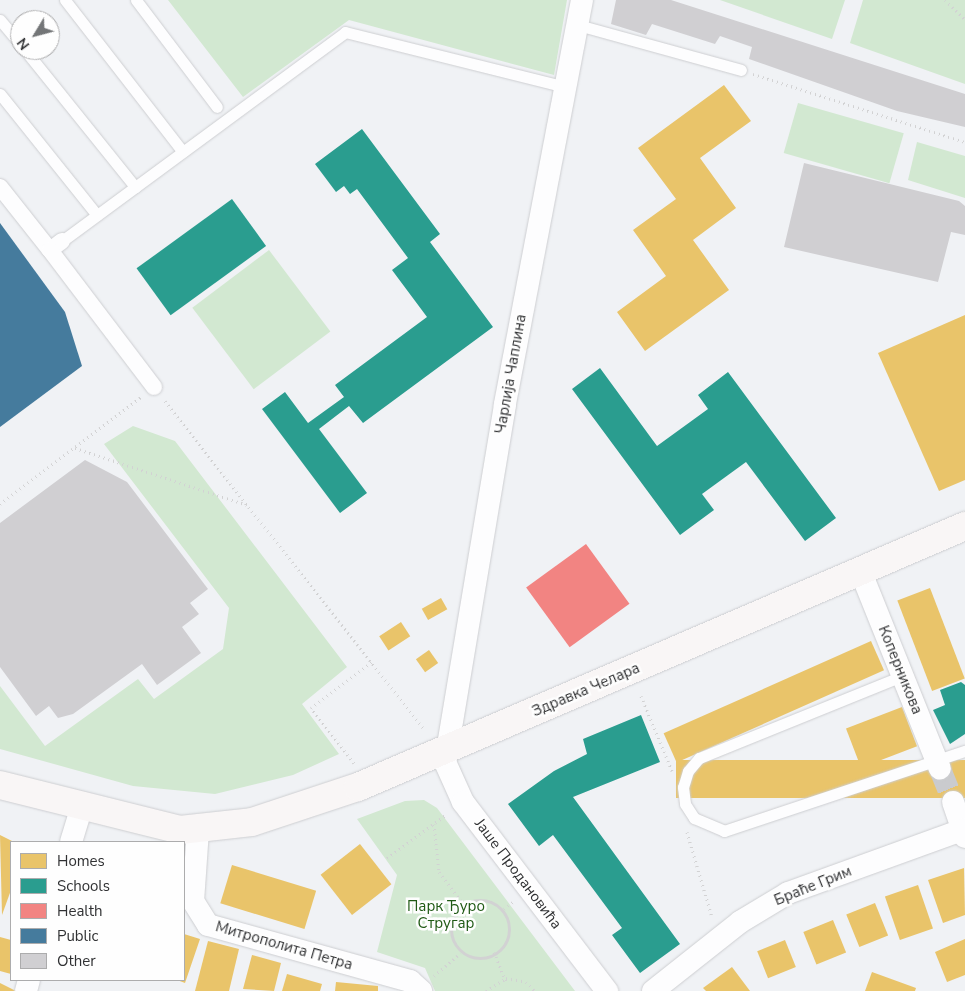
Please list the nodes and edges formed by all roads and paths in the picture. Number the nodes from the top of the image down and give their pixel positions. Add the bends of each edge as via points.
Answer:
1 (65, 0) edge
2 (136, 0) edge
3 (582, 0) edge
4 (945, 0) edge
5 (965, 19) edge
6 (0, 20) edge
7 (578, 25) junction
8 (10, 32) edge
9 (32, 60) edge
10 (741, 70) joint
11 (565, 87) junction
12 (0, 94) edge
13 (217, 107) dead end
14 (965, 142) edge
15 (183, 152) junction
16 (0, 187) edge
17 (135, 187) junction
18 (97, 216) junction
19 (56, 245) junction
20 (154, 387) junction
21 (74, 448) junction
22 (0, 504) edge
23 (248, 506) junction
24 (965, 526) edge
25 (860, 570) junction
26 (372, 662) junction
27 (902, 676) junction
28 (425, 730) dead end
29 (445, 749) junction
30 (965, 751) edge
31 (354, 763) dead end
32 (938, 765) junction
33 (0, 785) edge
34 (952, 802) tunnel mouth
35 (81, 809) junction
36 (450, 812) dead end
37 (434, 824) junction
38 (198, 830) junction
39 (964, 832) edge
40 (71, 841) edge
41 (387, 858) dead end
42 (516, 900) dead end
43 (464, 905) junction
44 (504, 909) junction
45 (494, 952) junction
46 (460, 953) junction
47 (506, 979) junction
48 (420, 990) edge
49 (486, 991) edge
50 (535, 991) edge
51 (607, 991) edge
52 (653, 991) edge

1 - 15 lane
2 - 13 lane
3 - 7 street, Чарлија Чаплина
4 - 5 path
6 - 8 lane
7 - 10 lane
7 - 11 street, Чарлија Чаплина
9 - 17 lane
10 - 14 path
11 - 15 lane via 345,32
11 - 29 street, Чарлија Чаплина
12 - 18 lane
15 - 17 lane
16 - 19 street
17 - 18 lane
18 - 19 lane
19 - 20 street
20 - 21 path
20 - 23 path
21 - 22 path
21 - 23 path
23 - 26 path
24 - 25 main road, Здравка Челара
25 - 27 street, Коперникова
25 - 29 main road, Здравка Челара
26 - 28 path
26 - 31 path via 311,708
27 - 32 street, Коперникова
27 - 32 lane via 699,758 688,771 685,804 694,818 724,831
29 - 38 main road, Здравка Челара via 358,787 277,814
29 - 51 street, Јаше Продановића via 450,780 463,802
30 - 32 lane
33 - 35 main road
34 - 39 street
35 - 38 main road via 173,829
35 - 40 street
36 - 37 path
37 - 41 path
37 - 43 path via 439,872
38 - 48 street, Митрополита Петра via 193,901 208,925 410,981
39 - 52 street, Браће Грим via 788,893 740,922
42 - 44 path
43 - 44 path via 482,900
43 - 46 path via 451,929 453,944
44 - 45 path via 510,918 509,929
45 - 46 path via 481,958
45 - 47 path
46 - 48 path
47 - 49 path
47 - 50 path via 526,982

